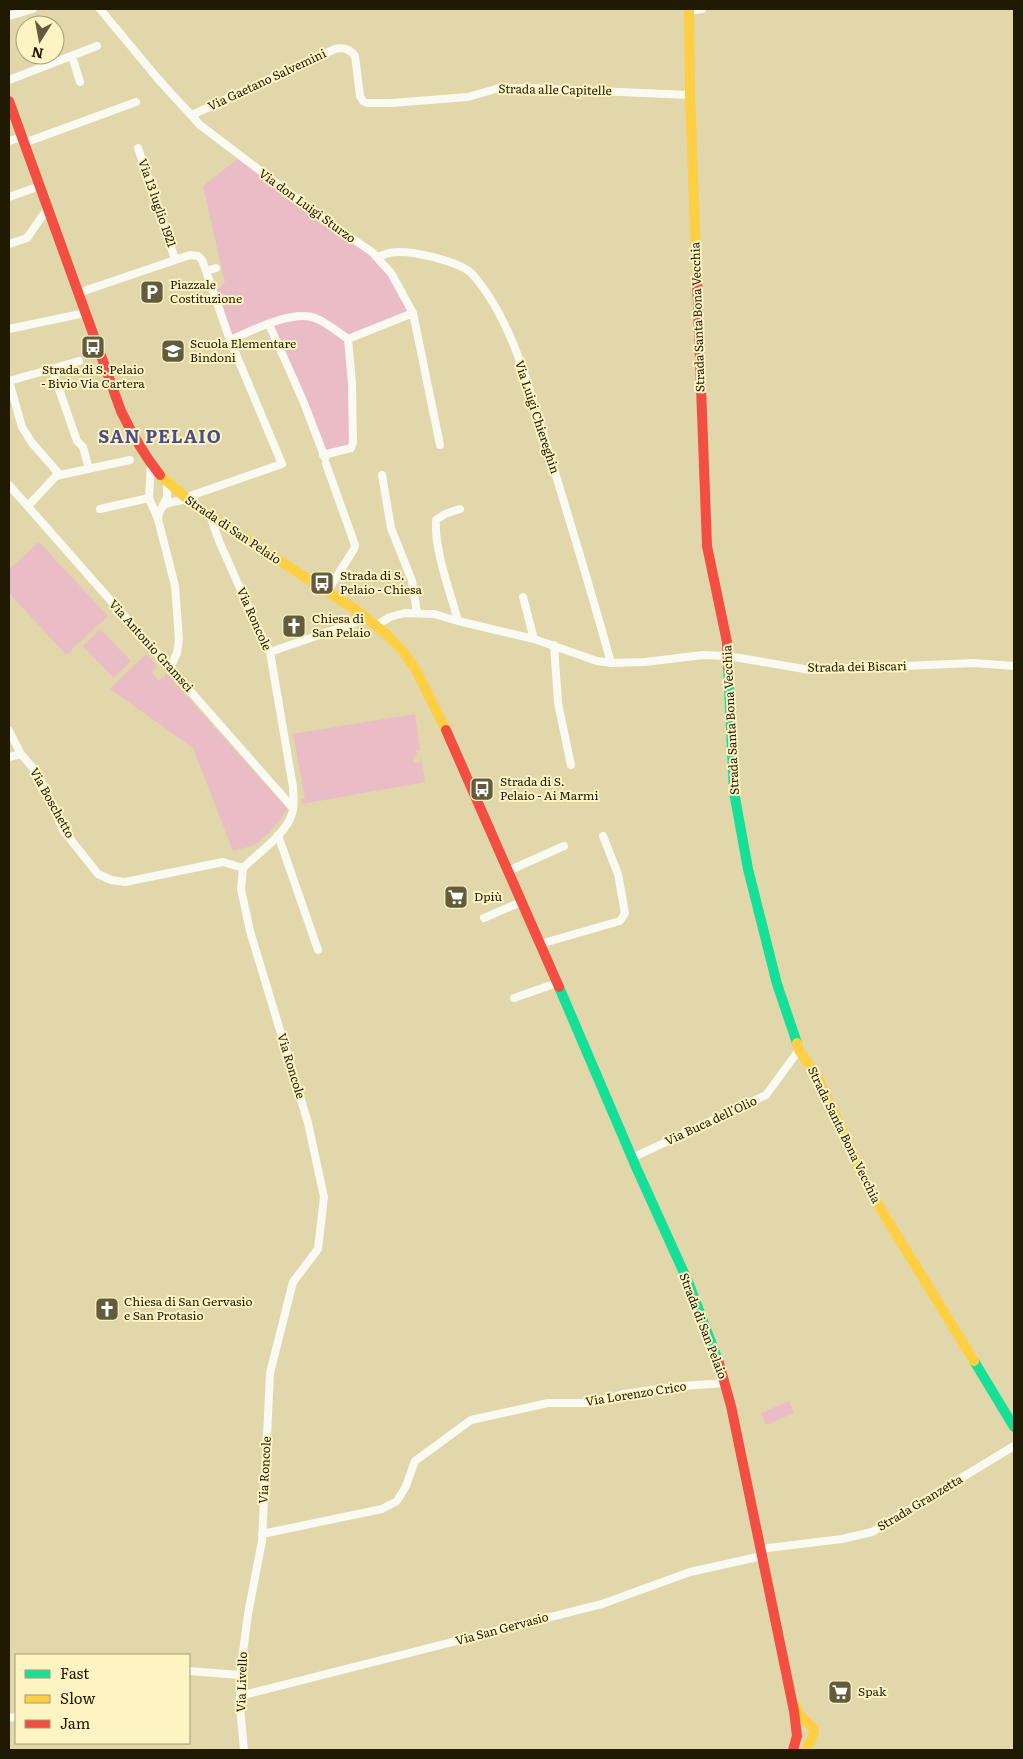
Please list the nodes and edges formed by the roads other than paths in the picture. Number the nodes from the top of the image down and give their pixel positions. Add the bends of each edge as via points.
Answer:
1 (33, 9) edge
2 (100, 9) edge
3 (702, 9) edge
4 (689, 10) edge
5 (9, 16) edge
6 (97, 46) dead end
7 (72, 56) junction
8 (9, 80) edge
9 (80, 82) dead end
10 (690, 95) junction
11 (363, 101) joint
12 (136, 102) dead end
13 (10, 108) edge
14 (192, 115) junction
15 (23, 140) junction
16 (9, 141) edge
17 (138, 148) dead end
18 (40, 186) junction
19 (9, 197) edge
20 (48, 208) junction
21 (9, 244) edge
22 (378, 257) junction
23 (175, 259) junction
24 (216, 268) dead end
25 (206, 272) junction
26 (78, 293) junction
27 (85, 313) junction
28 (413, 313) junction
29 (269, 324) junction
30 (9, 329) edge
31 (348, 338) junction
32 (230, 340) junction
33 (78, 361) dead end
34 (52, 369) junction
35 (9, 381) edge
36 (440, 445) dead end
37 (325, 459) junction
38 (130, 460) dead end
39 (150, 464) junction
40 (89, 469) junction
41 (60, 475) junction
42 (382, 475) dead end
43 (167, 483) junction
44 (9, 485) edge
45 (149, 498) junction
46 (185, 499) junction
47 (28, 506) junction
48 (162, 507) junction
49 (100, 509) dead end
50 (460, 509) dead end
51 (211, 518) junction
52 (158, 519) junction
53 (227, 528) junction
54 (219, 541) junction
55 (327, 592) junction
56 (522, 597) dead end
57 (417, 612) junction
58 (366, 617) junction
59 (458, 621) junction
60 (377, 625) junction
61 (534, 640) junction
62 (554, 645) junction
63 (270, 652) junction
64 (728, 656) junction
65 (611, 663) junction
66 (1014, 666) edge
67 (170, 668) junction
68 (9, 731) edge
69 (21, 754) junction
70 (9, 757) edge
71 (571, 765) dead end
72 (294, 808) junction
73 (278, 835) junction
74 (603, 836) dead end
75 (564, 846) dead end
76 (243, 868) junction
77 (508, 871) junction
78 (521, 902) junction
79 (484, 918) dead end
80 (540, 944) junction
81 (318, 950) dead end
82 (557, 982) junction
83 (514, 998) dead end
84 (799, 1050) junction
85 (632, 1158) junction
86 (726, 1383) junction
87 (1014, 1427) edge
88 (1014, 1446) edge
89 (262, 1534) junction
90 (761, 1552) junction
91 (248, 1614) joint
92 (190, 1670) edge
93 (240, 1675) junction
94 (240, 1696) junction
95 (800, 1724) junction
96 (244, 1750) edge
97 (792, 1750) edge
98 (806, 1750) edge

1 - 5 street
2 - 14 street, Via don Luigi Sturzo
3 - 4 street
4 - 10 main road, Strada Santa Bona Vecchia
6 - 7 street
7 - 8 street
7 - 9 street
10 - 11 street, Strada alle Capitelle via 518,88 402,102
10 - 64 main road, Strada Santa Bona Vecchia via 707,546
11 - 14 street, Via Gaetano Salvemini via 355,56 352,52 335,48
12 - 15 street
13 - 15 main road, Strada di San Pelaio
14 - 22 street, Via don Luigi Sturzo via 250,164
15 - 16 street
15 - 18 main road, Strada di San Pelaio
17 - 23 street, Via 13 luglio 1921
18 - 19 street
18 - 20 main road, Strada di San Pelaio
20 - 21 street via 28,238
20 - 26 main road, Strada di San Pelaio
22 - 28 street, Via don Luigi Sturzo
22 - 65 street, Via Luigi Chiereghin via 390,253 423,255 451,262 473,274 497,310 521,363
23 - 25 street via 198,256
23 - 26 street
24 - 25 street
25 - 32 street
26 - 27 main road, Strada di San Pelaio
27 - 30 street
27 - 39 main road, Strada di San Pelaio via 128,426
28 - 31 street
28 - 36 street, Via don Luigi Sturzo
29 - 31 street via 303,315 316,318
29 - 32 street
29 - 37 street
31 - 37 street via 353,442 351,448
32 - 46 street via 282,464
33 - 34 street
34 - 35 street
34 - 40 street
35 - 41 street via 22,427
37 - 55 street via 354,545 350,557
38 - 40 street
39 - 43 main road, Strada di San Pelaio
39 - 45 street
40 - 41 street
41 - 47 street
42 - 57 street via 391,528 412,581
43 - 46 main road, Strada di San Pelaio
43 - 48 street via 167,497
44 - 47 street, Via Antonio Gramsci
45 - 49 street
45 - 52 street
46 - 48 street
46 - 51 main road, Strada di San Pelaio
47 - 67 street, Via Antonio Gramsci
48 - 52 street
50 - 59 street via 436,520 440,554
51 - 53 main road, Strada di San Pelaio
51 - 54 street, Via Roncole
52 - 67 street via 176,595 178,653
53 - 54 street
53 - 55 main road, Strada di San Pelaio
54 - 63 street, Via Roncole
55 - 58 main road, Strada di San Pelaio
56 - 61 street
57 - 59 street, Strada dei Biscari
57 - 60 street, Strada dei Biscari via 390,616
58 - 60 main road, Strada di San Pelaio
58 - 63 street
59 - 61 street, Strada dei Biscari
60 - 77 main road, Strada di San Pelaio via 399,645 424,681
61 - 62 street, Strada dei Biscari
62 - 65 street, Strada dei Biscari
62 - 71 street via 558,703
63 - 72 street, Via Roncole
64 - 65 street, Strada dei Biscari
64 - 66 street, Strada dei Biscari via 810,670 974,663
64 - 84 main road, Strada Santa Bona Vecchia via 734,792 748,869 777,984
67 - 72 street, Via Antonio Gramsci
68 - 69 street, Via Boschetto
69 - 70 street
69 - 76 street, Via Boschetto via 38,774 64,830 98,874 125,882 223,862
72 - 73 street, Via Roncole via 285,829
73 - 76 street, Via Roncole
73 - 81 street
74 - 80 street via 618,874 625,913 620,921
75 - 77 street
76 - 89 street, Via Roncole via 241,889 250,931 308,1123 324,1197 318,1249 293,1282 270,1373
77 - 78 main road, Strada di San Pelaio
78 - 79 street
78 - 80 main road, Strada di San Pelaio
80 - 82 main road, Strada di San Pelaio
82 - 83 street
82 - 85 main road, Strada di San Pelaio
84 - 85 street, Via Buca dell'Olio via 766,1095
84 - 87 main road, Strada Santa Bona Vecchia via 818,1078 871,1194
85 - 86 main road, Strada di San Pelaio via 697,1306
86 - 89 street, Via Lorenzo Crico via 623,1394 593,1403 548,1403 471,1420 415,1461 397,1501 382,1509
86 - 90 main road, Strada di San Pelaio
88 - 90 street, Strada Granzetta via 872,1532 842,1540
89 - 91 street, Via Roncole
90 - 94 street, Via San Gervasio via 690,1572 602,1604
90 - 95 main road, Strada di San Pelaio via 789,1688
91 - 93 street, Via Livello
92 - 93 street
93 - 94 street, Via Livello
94 - 96 street, Via Livello
95 - 97 main road
95 - 98 main road, Strada di San Pelaio via 812,1726 815,1732

